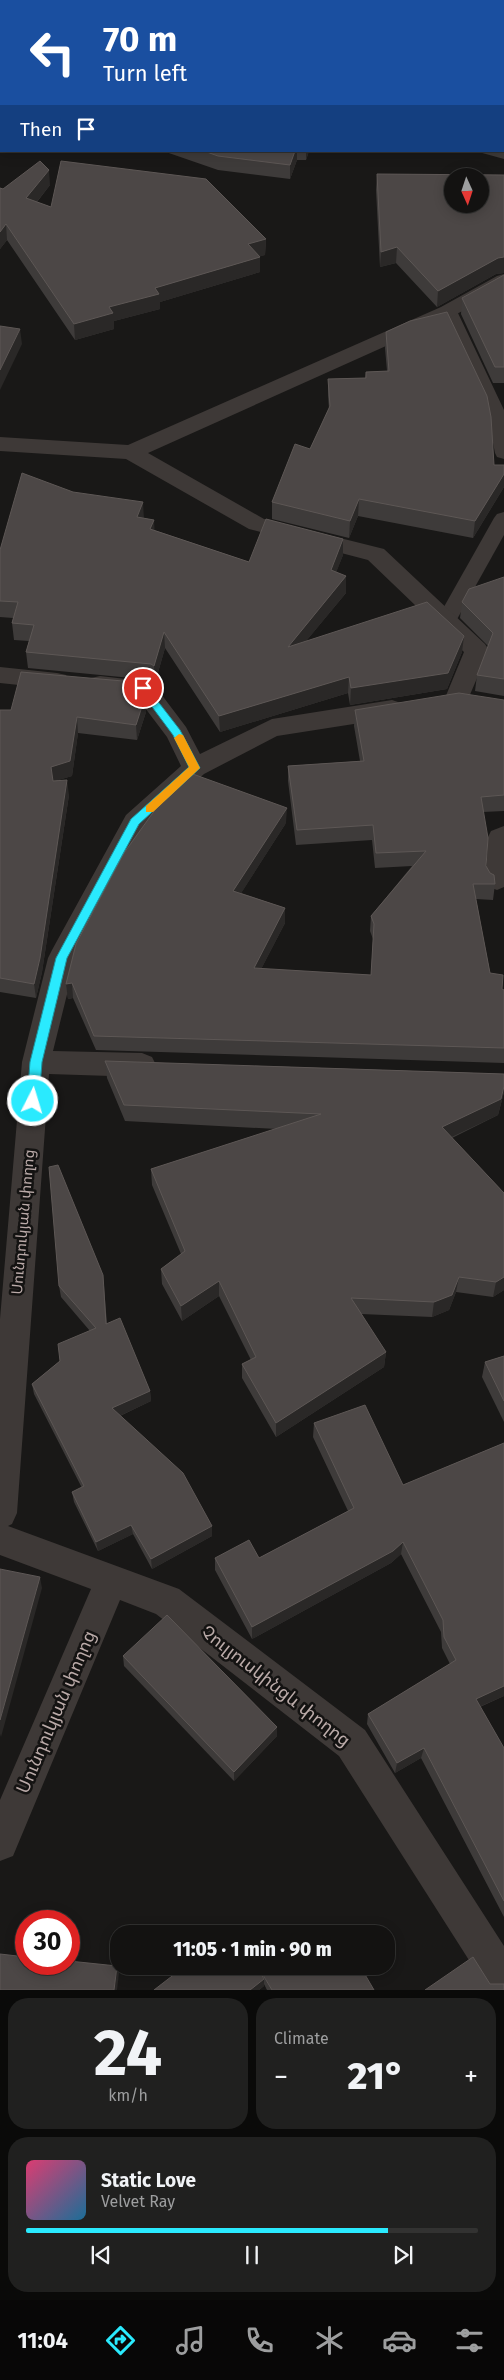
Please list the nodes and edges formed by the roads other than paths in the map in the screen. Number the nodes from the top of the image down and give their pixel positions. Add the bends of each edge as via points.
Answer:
1 (504, 280) edge
2 (448, 311) junction
3 (0, 444) edge
4 (131, 452) junction
5 (504, 453) edge
6 (504, 518) edge
7 (446, 621) junction
8 (0, 676) edge
9 (195, 768) junction
10 (504, 834) edge
11 (497, 881) edge
12 (36, 1062) junction
13 (166, 1066) edge
14 (0, 1513) edge
15 (0, 1539) edge
16 (112, 1580) junction
17 (0, 1843) edge
18 (504, 1980) edge

1 - 2 street
2 - 4 street
2 - 5 lane via 496,412
3 - 4 street
4 - 7 street via 257,524 376,554
6 - 7 lane
7 - 9 street, Սունդուկյան փողոց via 477,650 447,701 272,728
8 - 9 street via 143,688 177,733
9 - 12 street, Սունդուկյան փողոց via 135,822 62,958
10 - 11 lane via 499,837
12 - 13 street
12 - 14 street, Սունդուկյան փողոց
15 - 16 street, Չուլյուսկինցև փողոց
16 - 17 street, Սունդուկյան փողոց
16 - 18 street, Չուլյուսկինցև փողոց via 167,1601 352,1743

